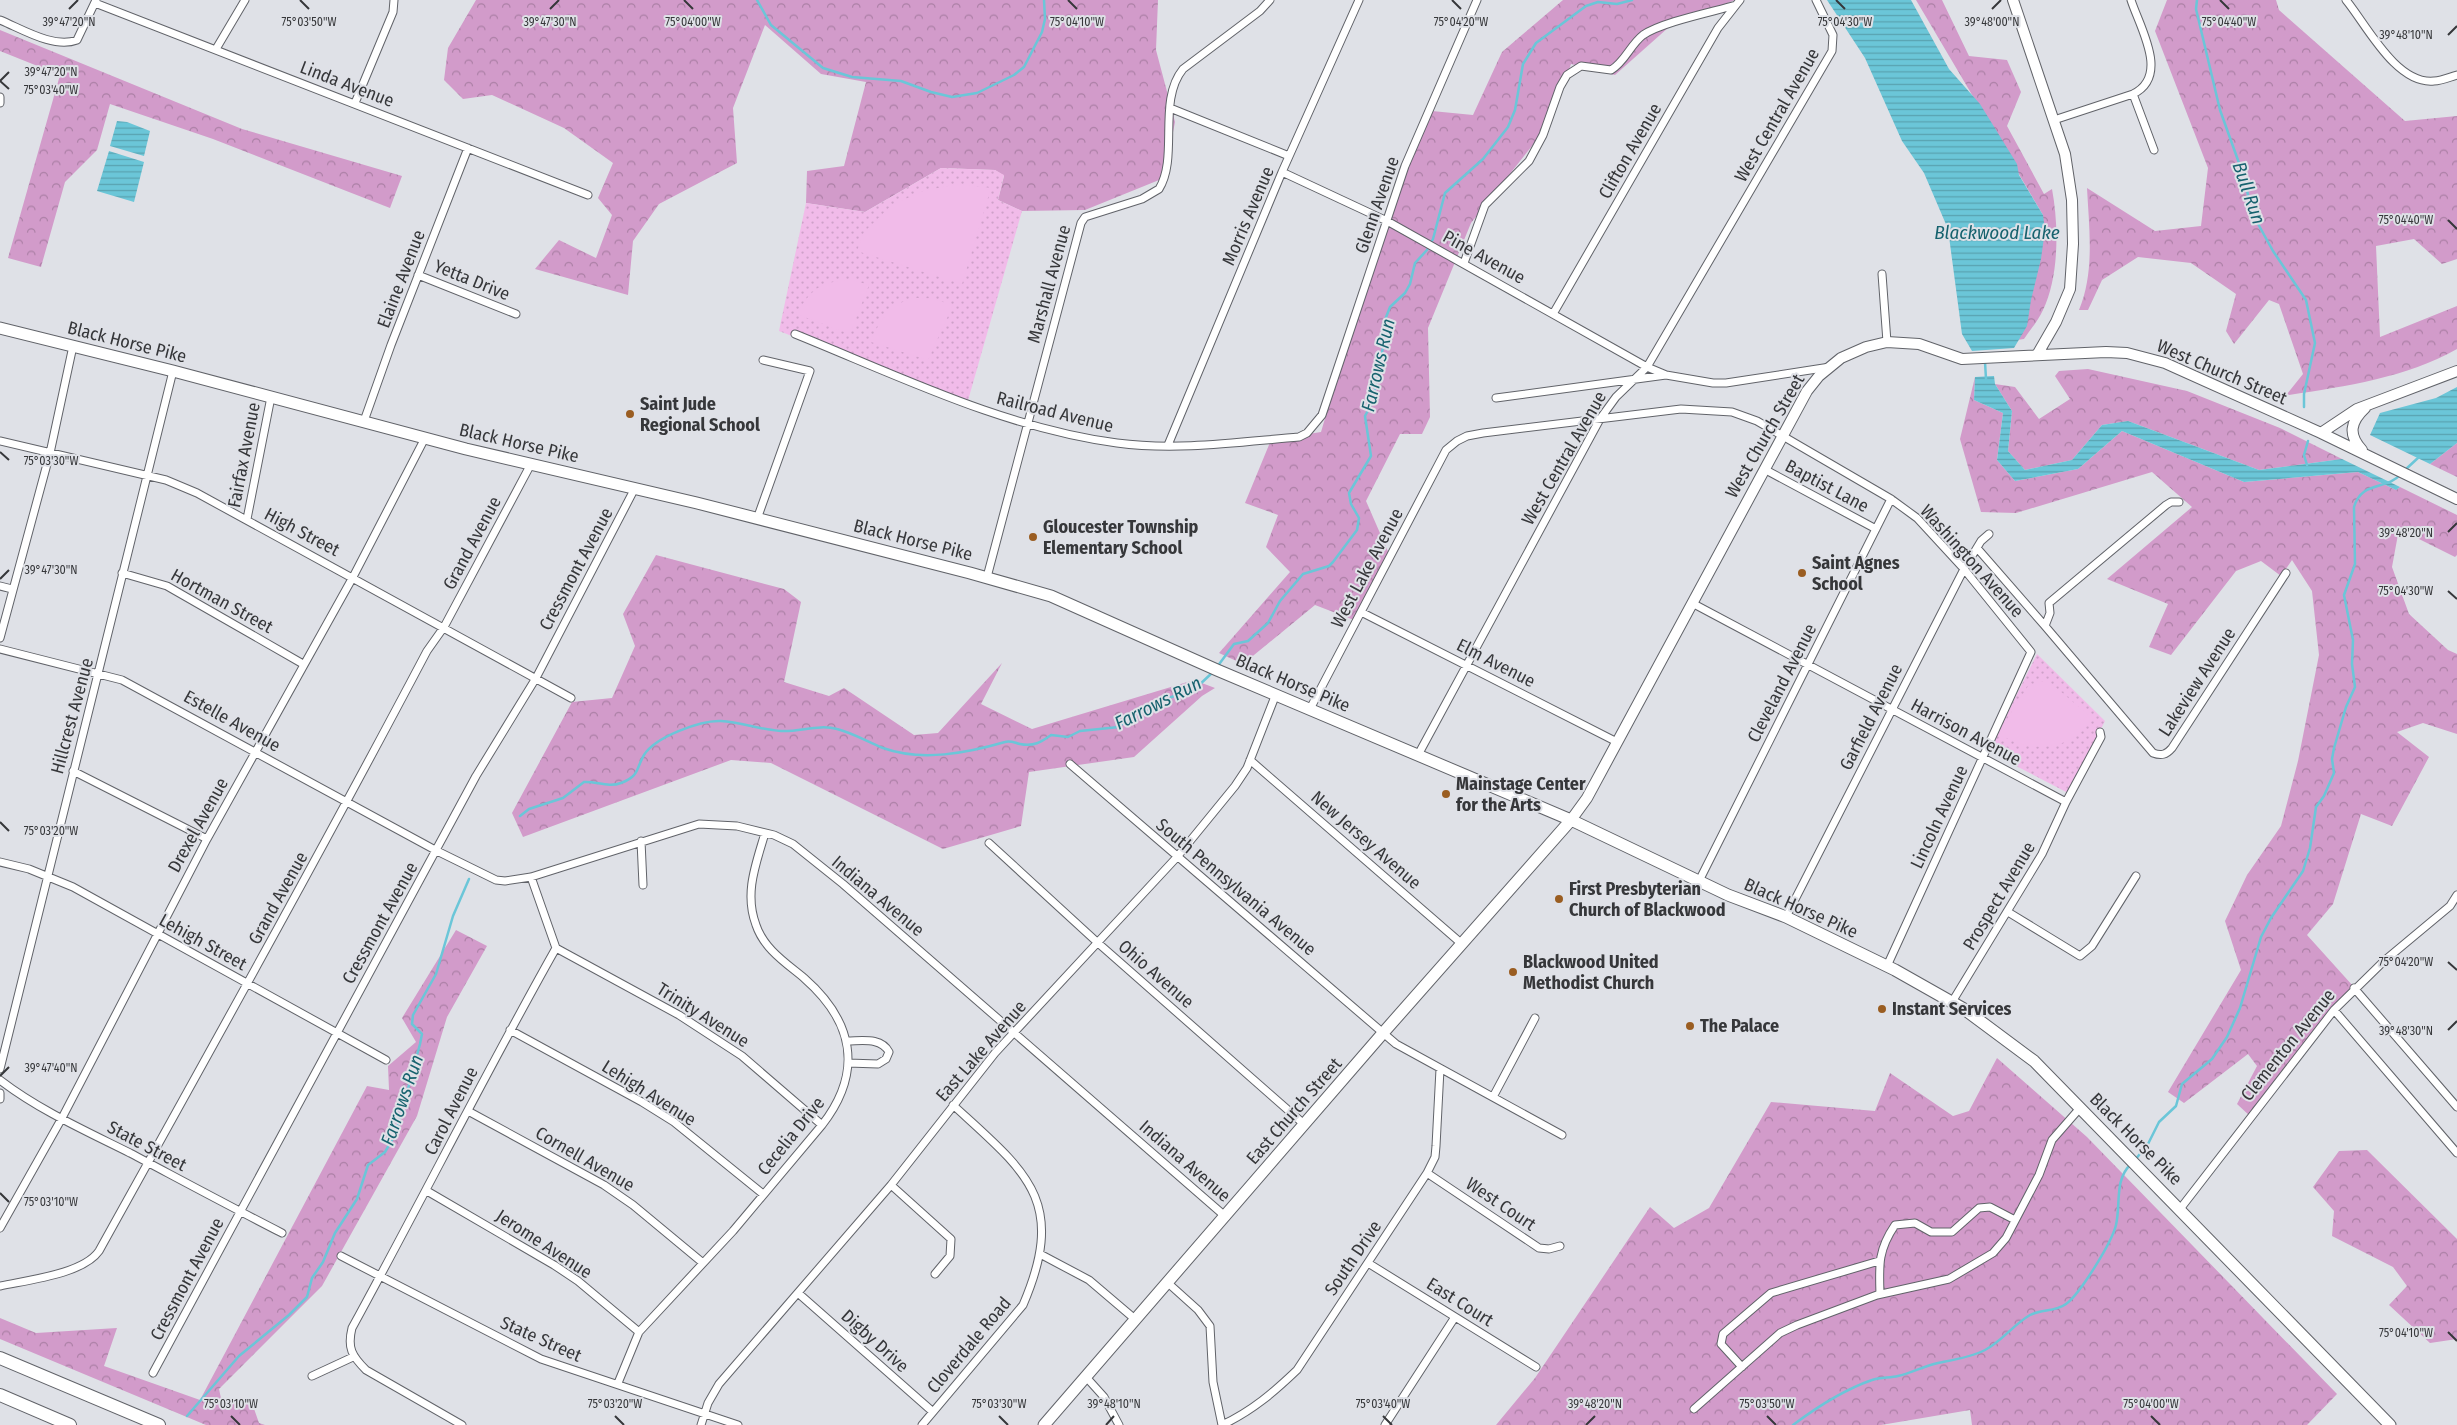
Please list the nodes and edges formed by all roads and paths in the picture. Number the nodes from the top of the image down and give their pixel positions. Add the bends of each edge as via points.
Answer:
1 (245, 0) edge
2 (394, 0) edge
3 (1270, 0) edge
4 (1359, 0) edge
5 (1477, 0) edge
6 (1816, 0) edge
7 (2013, 0) edge
8 (2131, 0) edge
9 (2346, 0) edge
10 (95, 1) edge
11 (1738, 2) edge
12 (0, 20) edge
13 (216, 49) junction
14 (2457, 76) edge
15 (2133, 94) junction
16 (0, 97) edge
17 (0, 103) edge
18 (355, 103) junction
19 (1170, 108) junction
20 (2054, 120) junction
21 (468, 148) junction
22 (2154, 150) dead end
23 (1289, 156) junction
24 (1282, 172) junction
25 (588, 195) dead end
26 (1387, 220) junction
27 (1464, 263) junction
28 (1882, 274) dead end
29 (418, 275) junction
30 (516, 314) dead end
31 (1553, 314) junction
32 (0, 328) edge
33 (795, 334) dead end
34 (1887, 342) junction
35 (73, 346) junction
36 (2037, 355) junction
37 (763, 360) dead end
38 (1647, 367) junction
39 (1830, 367) junction
40 (173, 371) junction
41 (2457, 371) edge
42 (1666, 375) junction
43 (1632, 380) junction
44 (271, 397) junction
45 (1496, 398) dead end
46 (2369, 403) junction
47 (1600, 419) junction
48 (364, 421) junction
49 (1317, 423) joint
50 (1027, 424) junction
51 (2321, 433) junction
52 (1781, 436) junction
53 (425, 438) junction
54 (0, 441) edge
55 (1454, 443) joint
56 (1168, 445) junction
57 (50, 453) junction
58 (2366, 454) junction
59 (532, 464) junction
60 (1764, 469) junction
61 (146, 475) junction
62 (635, 488) junction
63 (1891, 498) junction
64 (2457, 499) edge
65 (2179, 502) dead end
66 (247, 519) junction
67 (757, 519) junction
68 (1876, 529) junction
69 (1989, 534) dead end
70 (1977, 548) junction
71 (1964, 569) junction
72 (2286, 573) dead end
73 (122, 574) junction
74 (353, 577) junction
75 (986, 577) junction
76 (0, 586) edge
77 (12, 589) junction
78 (1692, 603) junction
79 (1361, 612) junction
80 (2045, 626) junction
81 (444, 627) junction
82 (0, 638) edge
83 (0, 649) edge
84 (2031, 652) joint
85 (303, 664) junction
86 (1808, 664) junction
87 (1466, 665) junction
88 (99, 673) junction
89 (536, 678) junction
90 (1276, 694) junction
91 (571, 698) dead end
92 (1310, 709) junction
93 (1892, 709) junction
94 (2122, 717) joint
95 (2100, 732) dead end
96 (1617, 742) junction
97 (255, 751) junction
98 (1418, 755) junction
99 (1983, 758) junction
100 (1250, 760) junction
101 (1070, 764) dead end
102 (73, 771) junction
103 (347, 802) junction
104 (2066, 802) junction
105 (1571, 820) junction
106 (765, 833) junction
107 (207, 838) junction
108 (641, 841) junction
109 (989, 843) dead end
110 (437, 851) junction
111 (1177, 858) junction
112 (0, 862) edge
113 (48, 875) junction
114 (2136, 876) dead end
115 (531, 877) junction
116 (1699, 881) junction
117 (643, 885) dead end
118 (2457, 895) edge
119 (2008, 912) junction
120 (1786, 917) junction
121 (156, 934) junction
122 (1098, 943) junction
123 (1462, 944) junction
124 (556, 948) junction
125 (1887, 966) junction
126 (246, 984) junction
127 (2354, 988) junction
128 (1952, 1002) junction
129 (2334, 1010) junction
130 (1535, 1018) dead end
131 (510, 1030) junction
132 (1015, 1032) junction
133 (337, 1033) junction
134 (1383, 1033) junction
135 (847, 1041) junction
136 (386, 1060) dead end
137 (848, 1063) junction
138 (0, 1069) edge
139 (1440, 1069) junction
140 (0, 1080) edge
141 (0, 1093) edge
142 (1494, 1097) junction
143 (0, 1099) edge
144 (2456, 1103) edge
145 (953, 1105) junction
146 (2080, 1108) junction
147 (468, 1111) junction
148 (62, 1118) junction
149 (822, 1125) junction
150 (1305, 1125) junction
151 (1562, 1135) dead end
152 (2457, 1153) edge
153 (148, 1163) junction
154 (1428, 1173) junction
155 (891, 1185) junction
156 (427, 1191) junction
157 (763, 1194) junction
158 (2180, 1209) junction
159 (240, 1213) junction
160 (1226, 1217) junction
161 (2015, 1220) junction
162 (0, 1228) edge
163 (282, 1233) dead end
164 (1560, 1246) dead end
165 (1040, 1254) junction
166 (341, 1256) dead end
167 (1879, 1261) junction
168 (703, 1263) junction
169 (1368, 1263) junction
170 (935, 1274) dead end
171 (380, 1278) junction
172 (1168, 1283) junction
173 (0, 1286) edge
174 (798, 1293) junction
175 (1880, 1294) junction
176 (1455, 1317) junction
177 (1136, 1320) junction
178 (638, 1332) junction
179 (354, 1357) junction
180 (0, 1358) edge
181 (1536, 1367) dead end
182 (1742, 1367) junction
183 (153, 1373) dead end
184 (312, 1376) dead end
185 (1086, 1377) junction
186 (618, 1383) junction
187 (0, 1395) edge
188 (1694, 1409) dead end
189 (933, 1412) junction
190 (705, 1413) junction
191 (70, 1425) edge
192 (159, 1425) edge
193 (462, 1425) edge
194 (701, 1425) edge
195 (738, 1425) edge
196 (922, 1425) edge
197 (1044, 1425) edge
198 (1119, 1425) edge
199 (1222, 1425) edge
200 (1385, 1425) edge
201 (2390, 1425) edge

1 - 13 street
2 - 18 street
3 - 19 street, Marshall Avenue via 1183,70 1175,80
4 - 23 street, Morris Avenue
5 - 26 street, Glenn Avenue via 1405,166
6 - 38 street, West Central Avenue via 1834,40 1832,51
7 - 20 main road
8 - 15 street via 2152,70 2146,86
9 - 14 street via 2381,50 2402,69 2434,82
10 - 12 street via 77,40 68,44
10 - 13 street, Linda Avenue
11 - 27 street via 1649,32 1611,70 1581,66 1567,75 1529,161 1485,204
11 - 31 street, Clifton Avenue via 1718,28
13 - 18 street, Linda Avenue
15 - 20 street
15 - 22 street
16 - 17 street
18 - 21 street, Linda Avenue
19 - 23 street
19 - 50 street, Marshall Avenue via 1166,168 1159,189 1142,199 1085,217 1078,228
20 - 36 main road via 2071,185 2072,273 2065,304
21 - 25 street, Linda Avenue
21 - 29 street, Elaine Avenue
23 - 24 street, Morris Avenue
24 - 26 street, Pine Avenue
24 - 56 street, Morris Avenue
26 - 27 street, Pine Avenue
26 - 49 street, Glenn Avenue
27 - 31 street, Pine Avenue
28 - 34 street
29 - 30 street, Yetta Drive
29 - 48 street, Elaine Avenue
31 - 38 street, Pine Avenue
32 - 35 main road, Black Horse Pike
33 - 50 street, Railroad Avenue via 958,400
34 - 36 main road, West Church Street via 1914,342 1954,357
34 - 39 main road, West Church Street via 1854,351
35 - 40 main road, Black Horse Pike
35 - 57 street
36 - 51 main road, West Church Street via 2106,352 2145,356 2165,362
37 - 67 street via 810,371
38 - 42 street, Pine Avenue
38 - 43 street, West Central Avenue
39 - 42 street via 1726,383
39 - 52 main road, West Church Street via 1807,391
40 - 44 main road, Black Horse Pike
40 - 61 street, Hillcrest Avenue
41 - 46 main road
42 - 43 street
43 - 45 street
43 - 47 street, West Central Avenue
44 - 48 main road, Black Horse Pike
44 - 66 street, Fairfax Avenue
46 - 51 main road
46 - 58 main road via 2351,429 2354,441
47 - 52 street, Washington Avenue via 1681,409 1732,412 1757,421
47 - 55 street, Washington Avenue via 1483,433
47 - 87 street, West Central Avenue
48 - 53 main road, Black Horse Pike
49 - 56 street, Railroad Avenue via 1298,437
50 - 56 street, Railroad Avenue via 1117,443
50 - 75 street, Marshall Avenue
51 - 58 main road, West Church Street
52 - 60 main road, West Church Street
52 - 63 street, Washington Avenue
53 - 59 main road, Black Horse Pike
53 - 74 street, Drexel Avenue
54 - 57 street, High Street
55 - 79 street, West Lake Avenue via 1446,450
57 - 61 street, High Street
57 - 77 street
58 - 64 main road, West Church Street
59 - 62 main road, Black Horse Pike
59 - 81 street, Grand Avenue
60 - 68 street, Baptist Lane
60 - 78 main road, West Church Street
61 - 66 street, High Street via 197,493
61 - 73 street, Hillcrest Avenue
62 - 67 main road, Black Horse Pike
62 - 89 street, Cressmont Avenue
63 - 68 street, Cleveland Avenue
63 - 71 street, Washington Avenue via 1917,518
65 - 80 street, Washington Avenue via 2166,505 2049,603 2050,613
66 - 74 street, High Street
67 - 75 main road, Black Horse Pike
68 - 86 street, Cleveland Avenue
69 - 70 street, Garfield Avenue
70 - 71 street, Garfield Avenue
70 - 80 street, Washington Avenue
71 - 84 street, Washington Avenue
71 - 93 street, Garfield Avenue
72 - 94 street, Lakeview Avenue via 2168,754 2153,753
73 - 85 street, Hortman Street via 168,586
73 - 88 street, Hillcrest Avenue
74 - 81 street, High Street
74 - 85 street, Drexel Avenue
75 - 90 main road, Black Horse Pike via 1051,596
76 - 77 street
77 - 82 street
78 - 86 street, Harrison Avenue
78 - 96 main road, West Church Street
79 - 87 street, Elm Avenue
79 - 92 street, West Lake Avenue
80 - 94 street, Washington Avenue
81 - 89 street, High Street
81 - 103 street, Grand Avenue via 427,650
83 - 88 street, Estelle Avenue
84 - 99 street, Lincoln Avenue
85 - 97 street, Drexel Avenue
86 - 93 street, Harrison Avenue
86 - 116 street, Cleveland Avenue
87 - 96 street, Elm Avenue
87 - 98 street, West Central Avenue
88 - 97 street, Estelle Avenue via 146,692
88 - 102 street, Hillcrest Avenue
89 - 91 street, High Street
89 - 110 street, Cressmont Avenue via 476,776
90 - 92 main road, Black Horse Pike
90 - 100 street, East Lake Avenue
92 - 98 main road, Black Horse Pike
93 - 99 street, Harrison Avenue
93 - 120 street, Garfield Avenue
95 - 104 street via 2101,737
96 - 105 main road, West Church Street via 1587,798
97 - 103 street, Estelle Avenue
97 - 107 street, Drexel Avenue
98 - 105 main road, Black Horse Pike
99 - 104 street, Harrison Avenue
99 - 125 street, Lincoln Avenue
100 - 111 street, East Lake Avenue via 1235,786
100 - 123 street, New Jersey Avenue
101 - 111 street, South Pennsylvania Avenue
102 - 107 street
102 - 113 street, Hillcrest Avenue
103 - 110 street, Estelle Avenue
103 - 126 street, Grand Avenue
104 - 119 street, Prospect Avenue via 2042,854
105 - 116 main road, Black Horse Pike
105 - 123 main road, East Church Street
106 - 108 street, Indiana Avenue via 737,826 700,824
106 - 132 street, Indiana Avenue via 793,844
106 - 135 street, Cecelia Drive via 750,884 756,925 770,949 830,1004
107 - 121 street, Drexel Avenue
108 - 115 street, Indiana Avenue
108 - 117 street
109 - 122 street, Ohio Avenue
110 - 115 street, Indiana Avenue via 496,880
110 - 133 street, Cressmont Avenue
111 - 122 street, East Lake Avenue
111 - 134 street, South Pennsylvania Avenue
112 - 113 street, Lehigh Street
113 - 121 street, Lehigh Street
113 - 138 street, Hillcrest Avenue
114 - 119 street via 2086,953 2080,956
115 - 124 street
116 - 120 main road, Black Horse Pike
118 - 127 street, Clementon Avenue via 2450,906
119 - 128 street, Prospect Avenue
120 - 125 main road, Black Horse Pike
121 - 126 street, Lehigh Street
121 - 148 street, Drexel Avenue
122 - 132 street, East Lake Avenue
122 - 150 street, Ohio Avenue
123 - 134 main road, East Church Street
124 - 131 street, Carol Avenue
124 - 149 street, Trinity Avenue via 679,1015 742,1056
125 - 128 main road, Black Horse Pike
126 - 133 street, Lehigh Street
126 - 153 street, Grand Avenue
127 - 129 street, Clementon Avenue
127 - 144 street
128 - 146 main road, Black Horse Pike via 2034,1061
129 - 152 street
129 - 158 street, Clementon Avenue
130 - 142 street
131 - 147 street, Carol Avenue
131 - 157 street, Lehigh Avenue via 666,1117
132 - 145 street, East Lake Avenue
132 - 160 street, Indiana Avenue
133 - 136 street, Lehigh Street
133 - 159 street, Cressmont Avenue
134 - 139 street, South Pennsylvania Avenue via 1411,1054
134 - 150 main road, East Church Street
135 - 137 street, Cecelia Drive
135 - 137 street via 876,1041 889,1051 886,1059 878,1064
137 - 149 street, Cecelia Drive via 842,1094
139 - 142 street, South Pennsylvania Avenue
139 - 154 street, South Drive via 1435,1157
140 - 148 street, State Street
141 - 143 street
142 - 151 street, South Pennsylvania Avenue
145 - 155 street, East Lake Avenue
145 - 165 street, Cloverdale Road via 1012,1160 1034,1190 1043,1230
146 - 158 main road, Black Horse Pike
146 - 161 street via 2052,1140 2039,1175
147 - 156 street, Carol Avenue
147 - 168 street, Cornell Avenue via 604,1185
148 - 153 street, State Street
148 - 162 street, Drexel Avenue
149 - 157 street, Cecelia Drive
150 - 160 main road, East Church Street
153 - 159 street, State Street
153 - 173 street, Grand Avenue via 94,1258 72,1269
154 - 164 street, West Court via 1540,1248
154 - 169 street, South Drive
155 - 170 street via 951,1239 950,1256
155 - 174 street, East Lake Avenue
156 - 171 street, Carol Avenue
156 - 178 street, Jerome Avenue via 578,1281
157 - 168 street, Cecelia Drive
158 - 201 main road, Black Horse Pike
159 - 163 street, State Street
159 - 183 street, Cressmont Avenue
160 - 172 main road, East Church Street
161 - 167 street via 1990,1207 1979,1208 1952,1232 1931,1232 1915,1223 1895,1225 1885,1241
161 - 175 street via 1993,1253 1949,1279
165 - 177 street via 1089,1280
165 - 189 street, Cloverdale Road via 1024,1305
166 - 171 street, State Street
167 - 175 street
167 - 182 street via 1771,1293 1723,1334 1721,1344
168 - 178 street, Cecelia Drive
169 - 176 street, East Court
169 - 199 street, South Drive via 1297,1370 1245,1415
171 - 179 street, Carol Avenue via 352,1328 349,1347
171 - 186 street, State Street via 541,1359
172 - 177 main road, East Church Street
172 - 199 street via 1198,1310 1210,1326 1213,1382
174 - 189 street, Digby Drive
174 - 190 street, East Lake Avenue via 719,1384
175 - 182 street via 1780,1333
176 - 181 street, East Court
176 - 200 street
177 - 185 main road, East Church Street
178 - 186 street, Cecelia Drive
179 - 184 street
179 - 193 street via 374,1374
180 - 192 highway
182 - 188 street
185 - 197 main road, East Church Street
185 - 198 street via 1104,1397
186 - 190 street, State Street
187 - 191 highway
189 - 196 street, Cloverdale Road
190 - 194 street, East Lake Avenue
190 - 195 street, State Street

